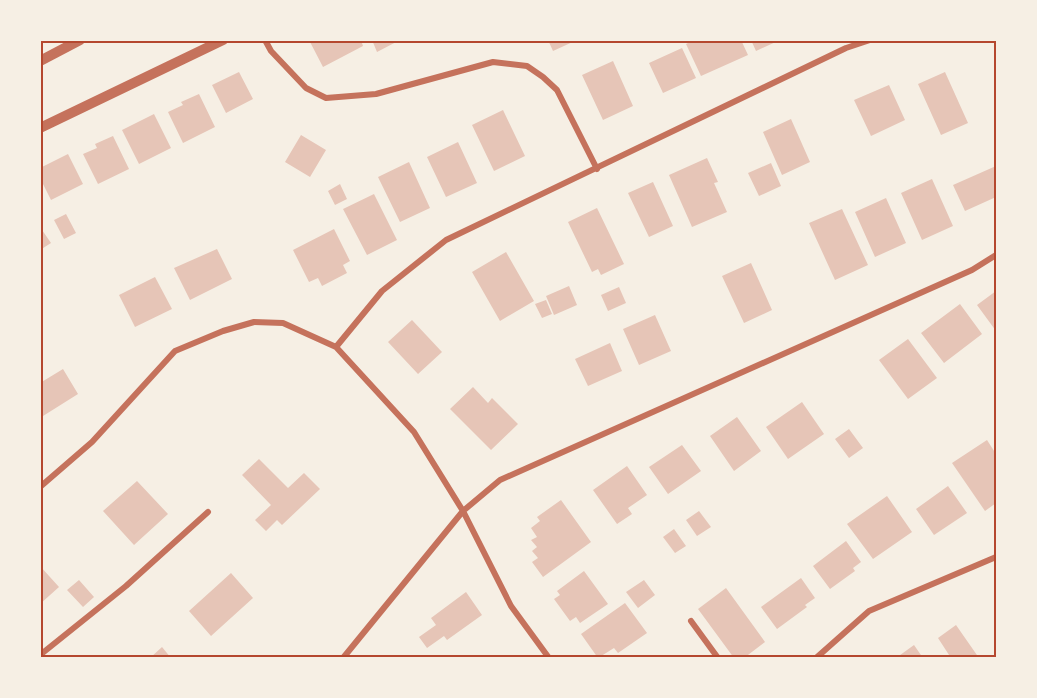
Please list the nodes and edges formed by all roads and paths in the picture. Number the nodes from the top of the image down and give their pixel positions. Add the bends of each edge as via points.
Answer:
1 (80, 40) edge
2 (223, 40) edge
3 (266, 40) edge
4 (870, 40) edge
5 (40, 61) edge
6 (40, 128) edge
7 (597, 169) junction
8 (996, 255) edge
9 (336, 347) junction
10 (40, 487) edge
11 (463, 511) junction
12 (208, 512) dead end
13 (996, 557) edge
14 (691, 621) dead end
15 (40, 655) edge
16 (343, 657) edge
17 (549, 657) edge
18 (718, 657) edge
19 (816, 657) edge

1 - 5 street
2 - 6 street
3 - 7 street via 271,51 306,88 326,98 376,94 493,62 527,66 557,90
4 - 7 street via 846,48
7 - 9 street via 446,240 382,291
8 - 11 street via 972,270 500,480
9 - 10 street via 283,323 254,322 175,351 92,442
9 - 11 street via 414,432
11 - 16 street
11 - 17 street via 511,606
12 - 15 street via 126,586
13 - 19 street via 869,611
14 - 18 street

